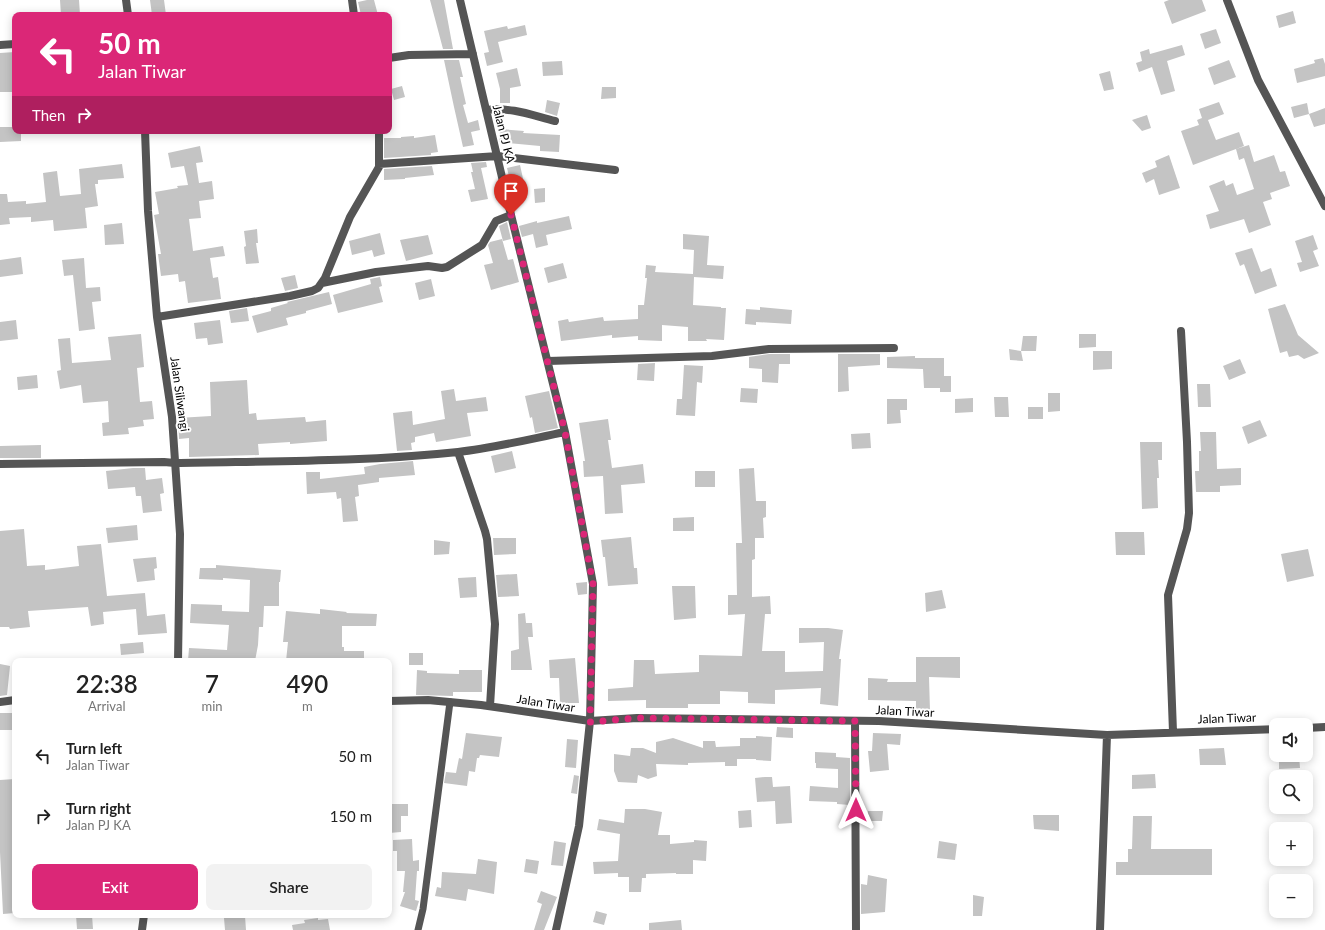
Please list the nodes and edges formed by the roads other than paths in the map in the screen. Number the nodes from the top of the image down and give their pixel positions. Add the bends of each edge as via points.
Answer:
1 (126, 0) edge
2 (352, 0) edge
3 (460, 0) edge
4 (1228, 0) edge
5 (128, 12) edge
6 (354, 12) edge
7 (12, 44) edge
8 (0, 45) edge
9 (473, 54) junction
10 (392, 58) edge
11 (486, 110) junction
12 (555, 121) dead end
13 (145, 134) edge
14 (379, 134) edge
15 (498, 156) junction
16 (379, 164) junction
17 (615, 170) dead end
18 (1325, 206) edge
19 (511, 215) junction
20 (322, 283) junction
21 (157, 317) junction
22 (1181, 331) dead end
23 (894, 348) dead end
24 (548, 361) junction
25 (565, 432) junction
26 (458, 452) junction
27 (175, 463) junction
28 (0, 464) edge
29 (178, 658) edge
30 (12, 700) edge
31 (392, 701) edge
32 (0, 702) edge
33 (450, 702) junction
34 (490, 706) junction
35 (855, 721) junction
36 (590, 722) junction
37 (1325, 727) edge
38 (1313, 728) edge
39 (1269, 729) edge
40 (1173, 732) junction
41 (1107, 735) junction
42 (144, 918) edge
43 (142, 930) edge
44 (418, 930) edge
45 (556, 930) edge
46 (856, 930) edge
47 (1100, 930) edge

1 - 5 street
2 - 6 street
3 - 9 street, Jalan PJ KA
4 - 18 street via 1258,80
7 - 8 street
9 - 10 street
9 - 11 street, Jalan PJ KA
11 - 12 street via 508,109
11 - 15 street, Jalan PJ KA
13 - 21 street, Jalan Siliwangi via 148,211
14 - 16 street
15 - 16 street
15 - 17 street
15 - 19 street, Jalan PJ KA
16 - 20 street via 350,218
19 - 20 street via 496,221 482,245 447,267 428,266 376,272
19 - 24 street, Jalan PJ KA
20 - 21 street via 312,291 290,296
21 - 27 street, Jalan Siliwangi via 172,417
22 - 40 street via 1188,442 1189,513 1187,529 1168,595
23 - 24 street via 769,349 712,356
24 - 25 street, Jalan PJ KA
25 - 26 street
25 - 36 street, Jalan PJ KA via 593,584
26 - 27 street via 350,460
26 - 34 street via 487,539 495,624
27 - 28 street
27 - 29 street, Jalan Siliwangi via 180,534
30 - 32 street
31 - 33 street, Jalan Tiwar
33 - 34 street, Jalan Tiwar
33 - 44 lane
34 - 36 street, Jalan Tiwar
35 - 36 street, Jalan Tiwar via 637,718
35 - 41 street, Jalan Tiwar
35 - 46 street
36 - 45 street, Jalan PJ KA via 579,826
37 - 38 street
39 - 40 street, Jalan Tiwar
40 - 41 street, Jalan Tiwar
41 - 47 street
42 - 43 street

